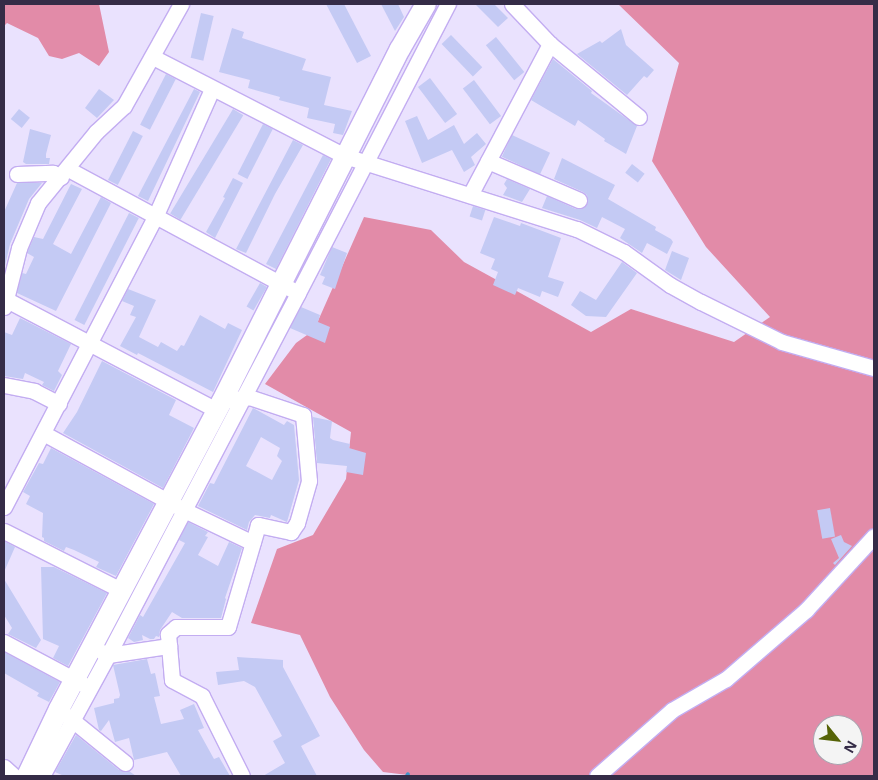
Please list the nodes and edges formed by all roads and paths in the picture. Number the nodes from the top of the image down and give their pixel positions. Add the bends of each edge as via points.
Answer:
1 (181, 4) edge
2 (426, 4) edge
3 (448, 4) edge
4 (512, 4) edge
5 (550, 44) junction
6 (400, 49) junction
7 (153, 57) junction
8 (418, 59) junction
9 (212, 89) junction
10 (639, 117) dead end
11 (345, 156) junction
12 (488, 160) junction
13 (365, 162) junction
14 (64, 173) junction
15 (16, 174) dead end
16 (470, 195) junction
17 (579, 200) dead end
18 (155, 217) junction
19 (289, 288) junction
20 (5, 303) edge
21 (90, 343) junction
22 (874, 368) edge
23 (4, 385) edge
24 (242, 397) junction
25 (59, 404) junction
26 (219, 405) junction
27 (43, 433) junction
28 (176, 505) junction
29 (4, 507) edge
30 (4, 531) edge
31 (874, 536) edge
32 (253, 543) junction
33 (121, 590) junction
34 (4, 642) edge
35 (169, 646) junction
36 (100, 651) junction
37 (83, 683) junction
38 (66, 715) junction
39 (125, 763) dead end
40 (4, 767) edge
41 (14, 776) edge
42 (27, 776) edge
43 (42, 776) edge
44 (242, 776) edge
45 (597, 776) edge

1 - 7 street
2 - 6 street
3 - 8 street
4 - 5 street
5 - 10 street
5 - 12 street
6 - 8 street
6 - 11 street
7 - 9 street
7 - 14 street via 124,106 96,132
8 - 13 street
9 - 11 street
9 - 18 street
11 - 13 street
11 - 19 street
12 - 16 street
12 - 17 street
13 - 16 street
13 - 19 street
14 - 15 street
14 - 18 street
14 - 20 street via 38,203 19,248
16 - 22 street via 577,229 624,252 670,285 782,342
18 - 19 street
18 - 21 street
19 - 24 street
19 - 26 street
20 - 21 street
21 - 25 street
21 - 26 street
23 - 25 street via 34,391
24 - 26 street
24 - 28 street
24 - 32 street via 302,415 309,481 297,523 291,532 258,525
25 - 27 street
26 - 28 street
27 - 28 street
27 - 29 street
28 - 32 street
28 - 33 street
28 - 36 street
30 - 33 street
31 - 45 street via 806,610 726,679 672,710
32 - 35 street via 228,627 176,627 168,634
33 - 36 street
34 - 37 street
35 - 36 street
35 - 44 street via 172,680 202,696
36 - 37 street
37 - 38 street
38 - 39 street
38 - 42 street
38 - 43 street
40 - 41 street

